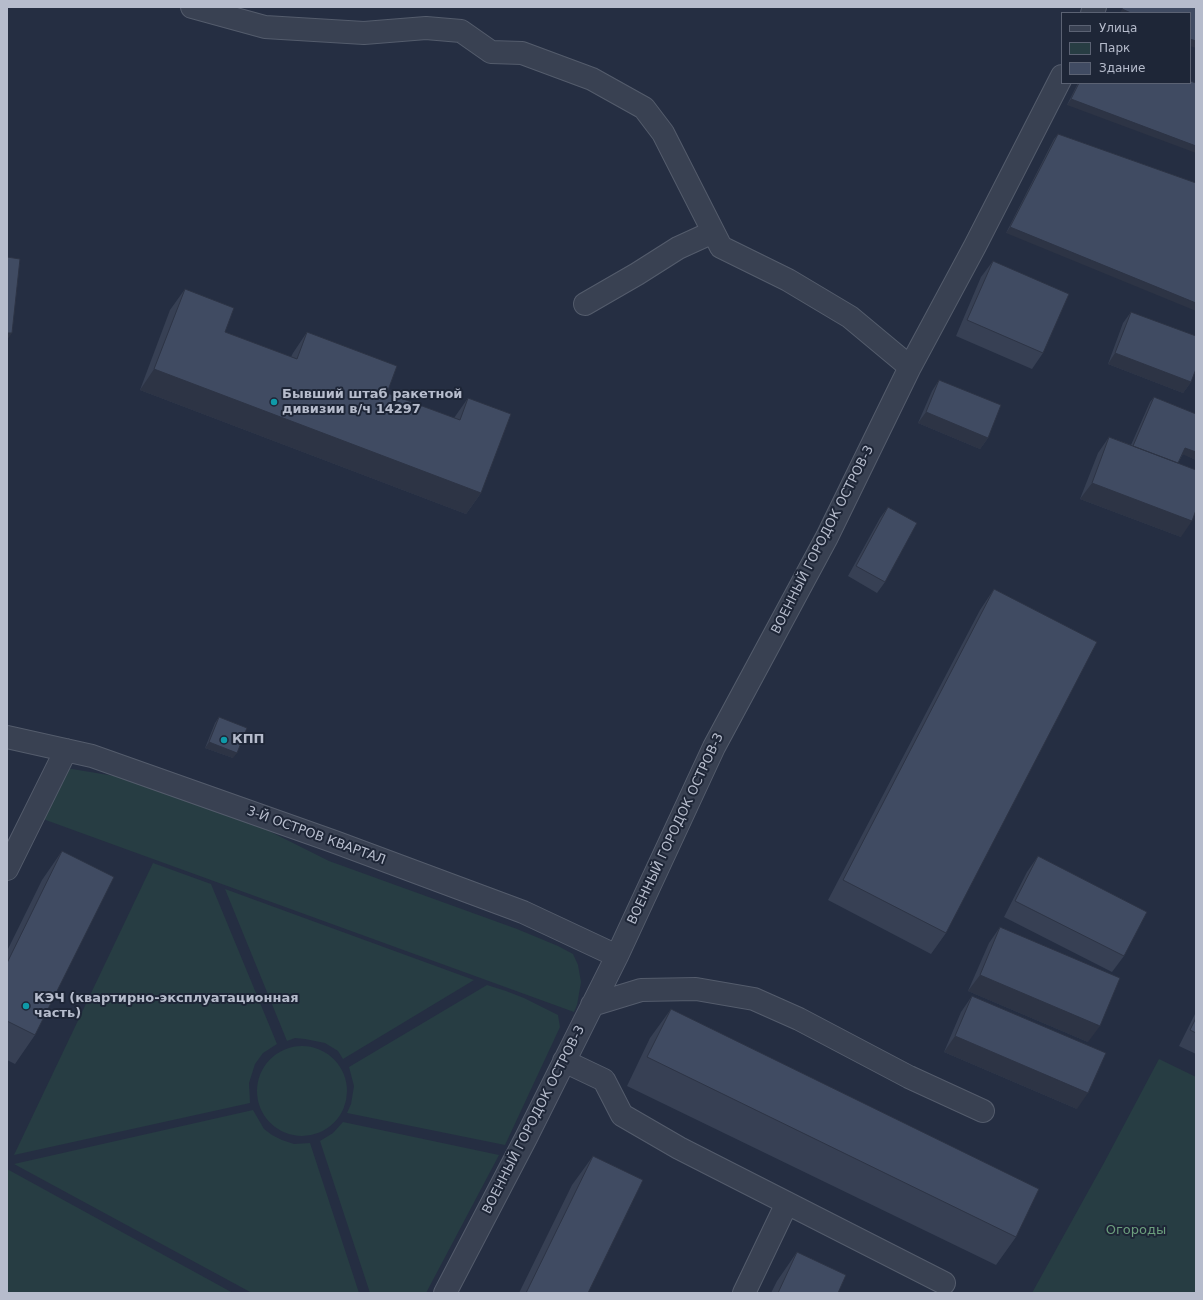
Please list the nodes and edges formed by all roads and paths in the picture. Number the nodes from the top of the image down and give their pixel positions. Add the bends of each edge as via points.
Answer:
1 (192, 7) edge
2 (1061, 78) edge
3 (713, 232) junction
4 (585, 304) dead end
5 (910, 367) junction
6 (7, 737) edge
7 (66, 750) junction
8 (7, 869) edge
9 (617, 956) junction
10 (592, 1005) junction
11 (564, 1060) junction
12 (983, 1111) dead end
13 (787, 1203) junction
14 (944, 1283) dead end
15 (445, 1293) edge
16 (744, 1293) edge

1 - 3 street via 265,27 364,33 426,28 461,31 491,52 522,53 592,79 644,108 663,133
2 - 5 street, ВОЕННЫЙ ГОРОДОК ОСТРОВ-3
3 - 4 street via 678,248
3 - 5 street via 721,247 788,280 850,317
5 - 9 street, ВОЕННЫЙ ГОРОДОК ОСТРОВ-3 via 827,537 714,747
6 - 7 street, 3-Й ОСТРОВ КВАРТАЛ
7 - 8 street
7 - 9 street, 3-Й ОСТРОВ КВАРТАЛ via 92,756 444,882 523,912
9 - 10 street, ВОЕННЫЙ ГОРОДОК ОСТРОВ-3
10 - 11 street, ВОЕННЫЙ ГОРОДОК ОСТРОВ-3
10 - 12 street via 641,990 696,989 754,998 800,1018 910,1077
11 - 13 street via 604,1080 622,1115 679,1148
11 - 15 street, ВОЕННЫЙ ГОРОДОК ОСТРОВ-3
13 - 14 street
13 - 16 street

